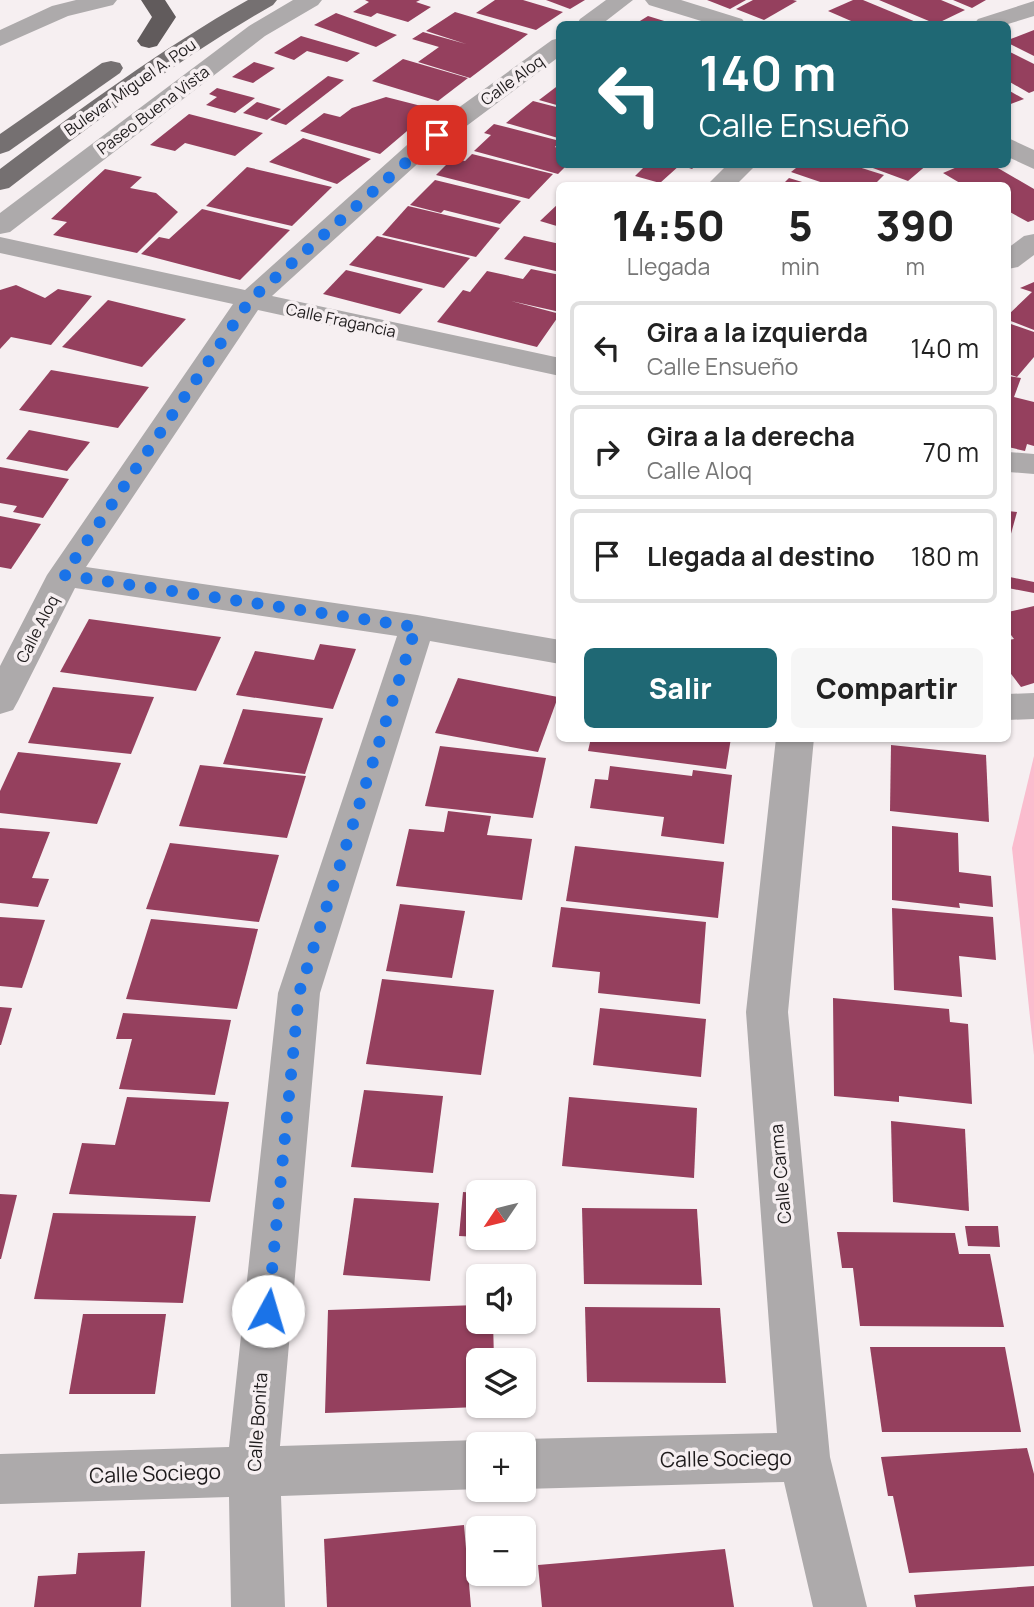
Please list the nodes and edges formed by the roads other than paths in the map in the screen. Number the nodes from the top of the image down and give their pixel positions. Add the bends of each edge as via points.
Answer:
1 (23, 0) edge
2 (105, 0) edge
3 (153, 0) edge
4 (265, 0) edge
5 (310, 0) edge
6 (621, 0) edge
7 (657, 0) edge
8 (49, 7) edge
9 (1034, 8) edge
10 (182, 21) dead end
11 (592, 21) edge
12 (724, 21) edge
13 (995, 21) edge
14 (0, 39) edge
15 (149, 41) junction
16 (556, 48) edge
17 (0, 146) edge
18 (1011, 148) edge
19 (1034, 161) edge
20 (739, 168) edge
21 (0, 182) edge
22 (724, 182) edge
23 (0, 226) edge
24 (1034, 242) edge
25 (0, 245) edge
26 (1011, 259) edge
27 (250, 300) junction
28 (556, 366) edge
29 (1011, 463) edge
30 (1034, 464) edge
31 (64, 575) junction
32 (416, 627) junction
33 (556, 651) edge
34 (0, 701) edge
35 (1034, 706) edge
36 (1011, 707) edge
37 (795, 742) edge
38 (804, 1457) junction
39 (536, 1464) edge
40 (466, 1465) edge
41 (252, 1471) junction
42 (0, 1479) edge
43 (258, 1607) edge
44 (840, 1607) edge

1 - 8 street via 29,7
2 - 8 street
3 - 15 highway via 163,17
4 - 21 main road, Bulevar Miguel A. Pou via 207,33
5 - 23 street, Paseo Buena Vista via 257,31
6 - 11 street
7 - 12 street
8 - 14 street
9 - 13 street
10 - 15 main road, Bulevar Miguel A. Pou
15 - 17 main road, Bulevar Miguel A. Pou
16 - 27 street, Calle Aloq via 416,151
18 - 19 street
20 - 22 street
24 - 26 street
25 - 27 street, Calle Fragancia
27 - 28 street, Calle Fragancia
27 - 31 street, Calle Aloq
29 - 30 street
31 - 32 street
31 - 34 street, Calle Aloq
32 - 33 street
32 - 41 street, Calle Bonita via 299,993
35 - 36 street
37 - 38 street, Calle Carma via 767,1012
38 - 39 street, Calle Sociego
38 - 44 street, Calle Carma
40 - 41 street, Calle Sociego
41 - 42 street, Calle Sociego
41 - 43 street, Calle Bonita

